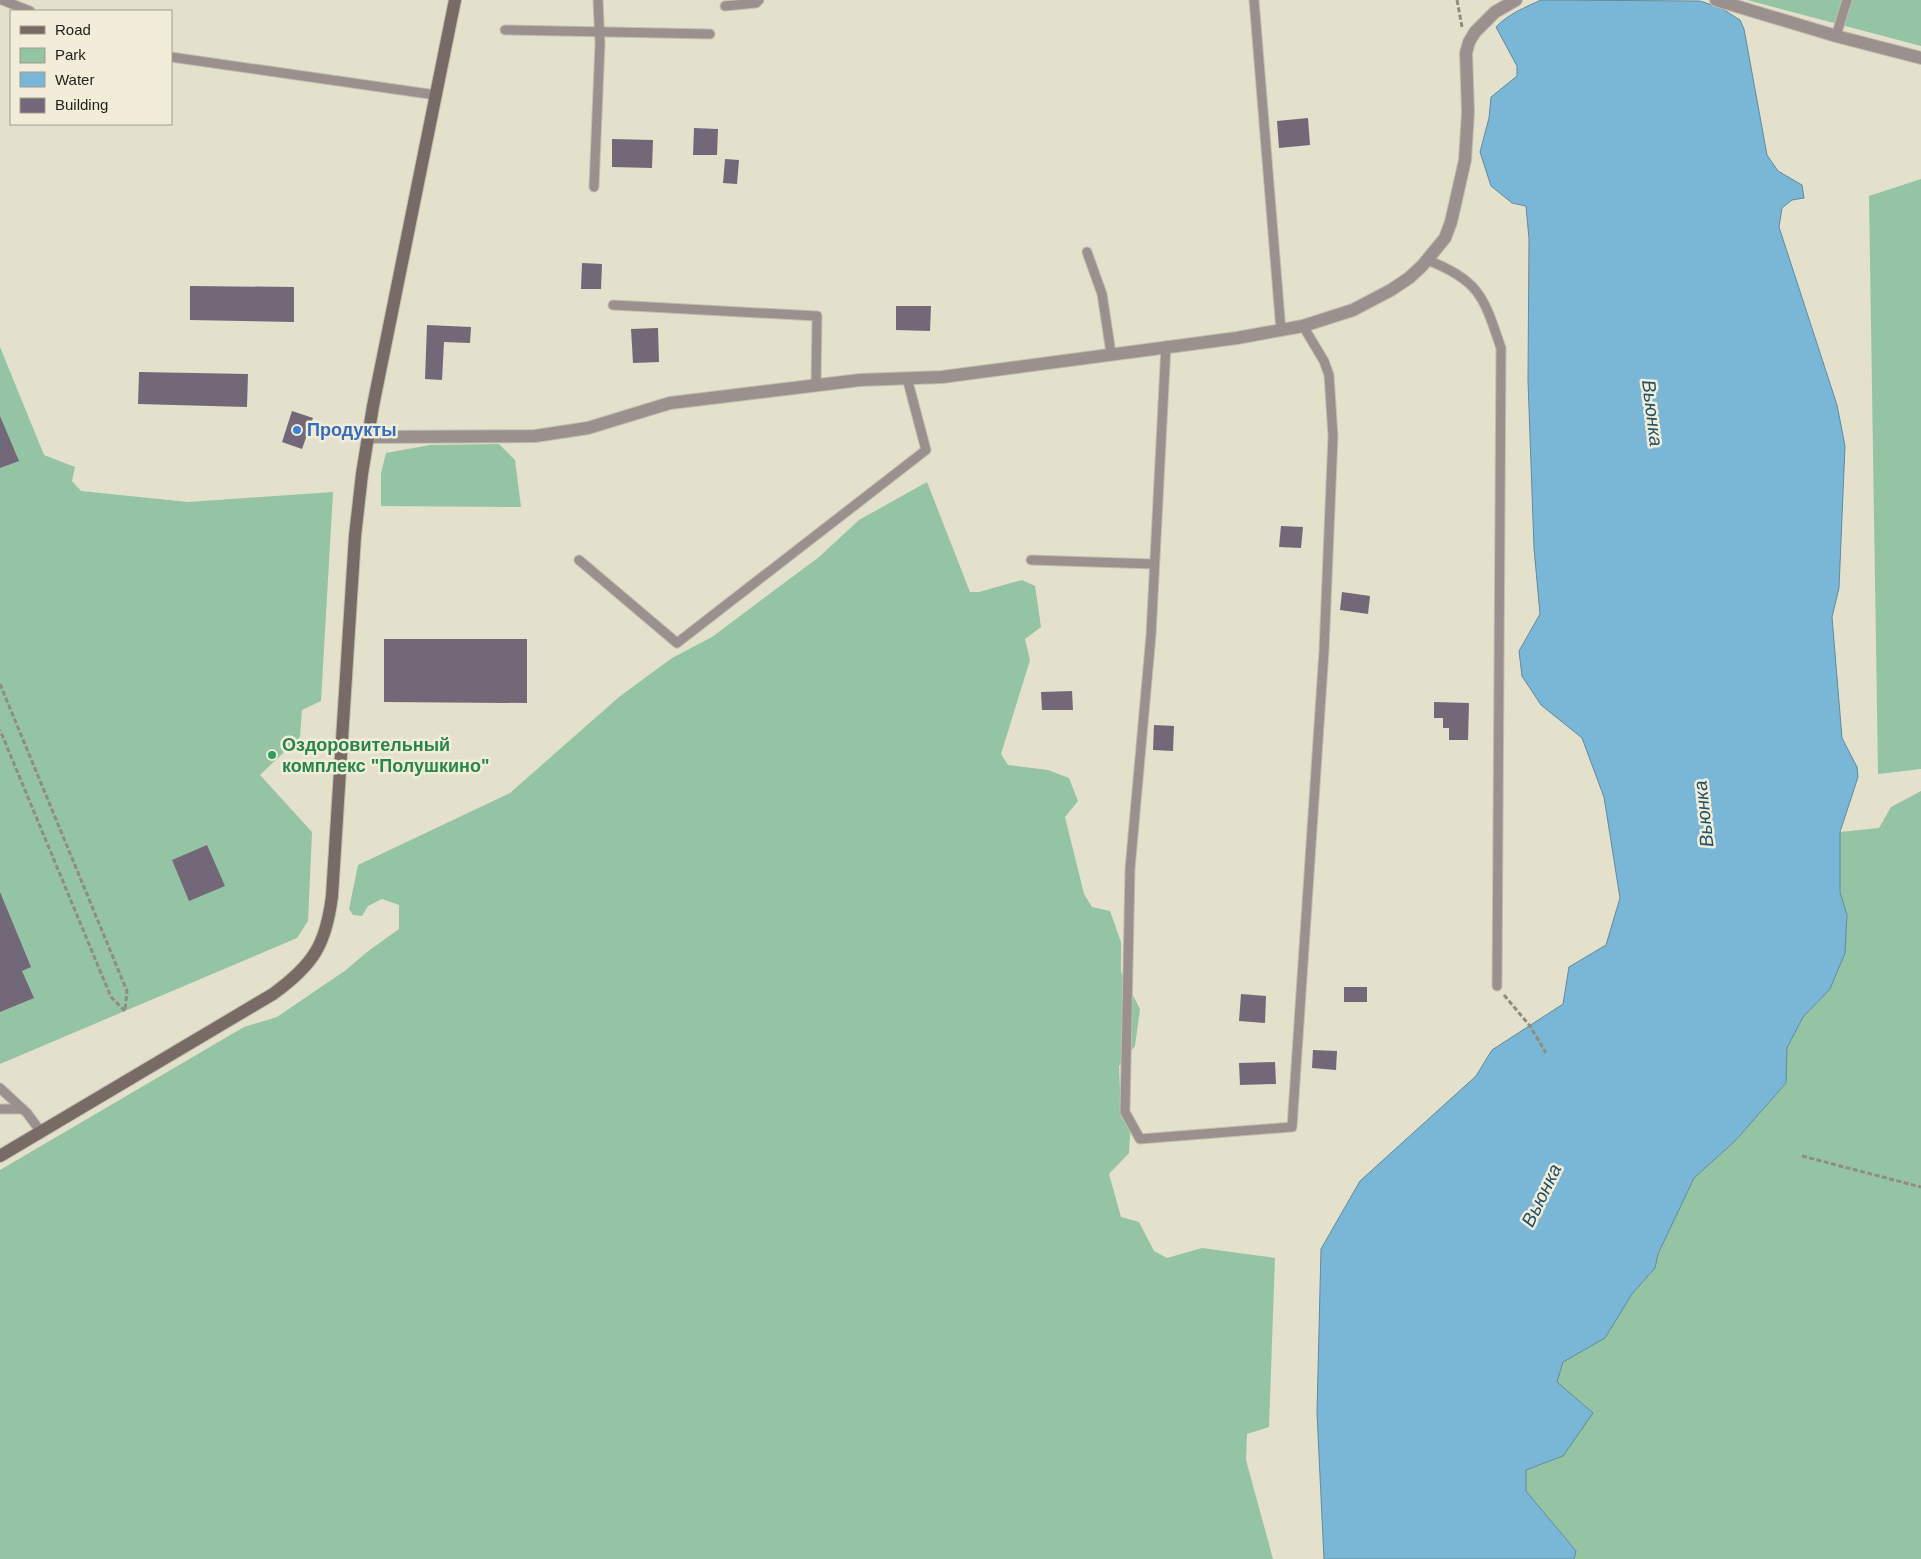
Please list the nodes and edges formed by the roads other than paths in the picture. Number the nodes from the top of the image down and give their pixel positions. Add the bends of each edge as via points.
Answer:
1 (2, 0) edge
2 (455, 0) edge
3 (598, 0) edge
4 (759, 0) edge
5 (1254, 0) edge
6 (1516, 0) edge
7 (1716, 0) edge
8 (1847, 0) edge
9 (725, 6) dead end
10 (27, 10) edge
11 (505, 30) dead end
12 (599, 31) junction
13 (710, 34) dead end
14 (1836, 36) junction
15 (172, 57) edge
16 (1921, 58) edge
17 (436, 95) junction
18 (594, 187) dead end
19 (1087, 252) dead end
20 (1427, 260) junction
21 (613, 305) dead end
22 (1303, 326) junction
23 (1281, 331) junction
24 (1166, 346) junction
25 (1111, 353) junction
26 (907, 378) junction
27 (816, 384) junction
28 (368, 436) junction
29 (578, 560) dead end
30 (1032, 560) dead end
31 (1154, 564) junction
32 (1497, 986) road end
33 (0, 1088) edge
34 (0, 1109) edge
35 (22, 1109) junction
36 (41, 1132) junction
37 (0, 1156) edge

1 - 10 lane
2 - 17 main road
3 - 12 lane
4 - 9 lane
5 - 23 lane
6 - 20 street via 1495,12 1469,42 1466,52 1468,112 1465,160 1445,238
7 - 14 street
8 - 14 lane
11 - 12 lane
12 - 13 lane
12 - 18 lane
14 - 16 street
15 - 17 lane
17 - 28 main road
19 - 25 lane via 1102,294
20 - 22 street via 1409,278 1372,301
20 - 32 lane via 1452,270 1475,287 1486,303 1501,348
21 - 27 lane via 817,316
22 - 23 street
22 - 31 lane via 1329,375 1333,436 1324,651 1292,1127 1140,1139 1125,1112 1130,869 1146,716
23 - 24 street
24 - 25 street
24 - 31 lane
25 - 26 street via 942,377
26 - 27 street
26 - 29 lane via 926,450 677,643
27 - 28 street via 670,403 588,428 535,436
28 - 36 main road via 355,536 332,896 327,929 319,950 306,968 273,994
30 - 31 lane
33 - 35 lane
34 - 35 lane
35 - 36 lane
36 - 37 main road

